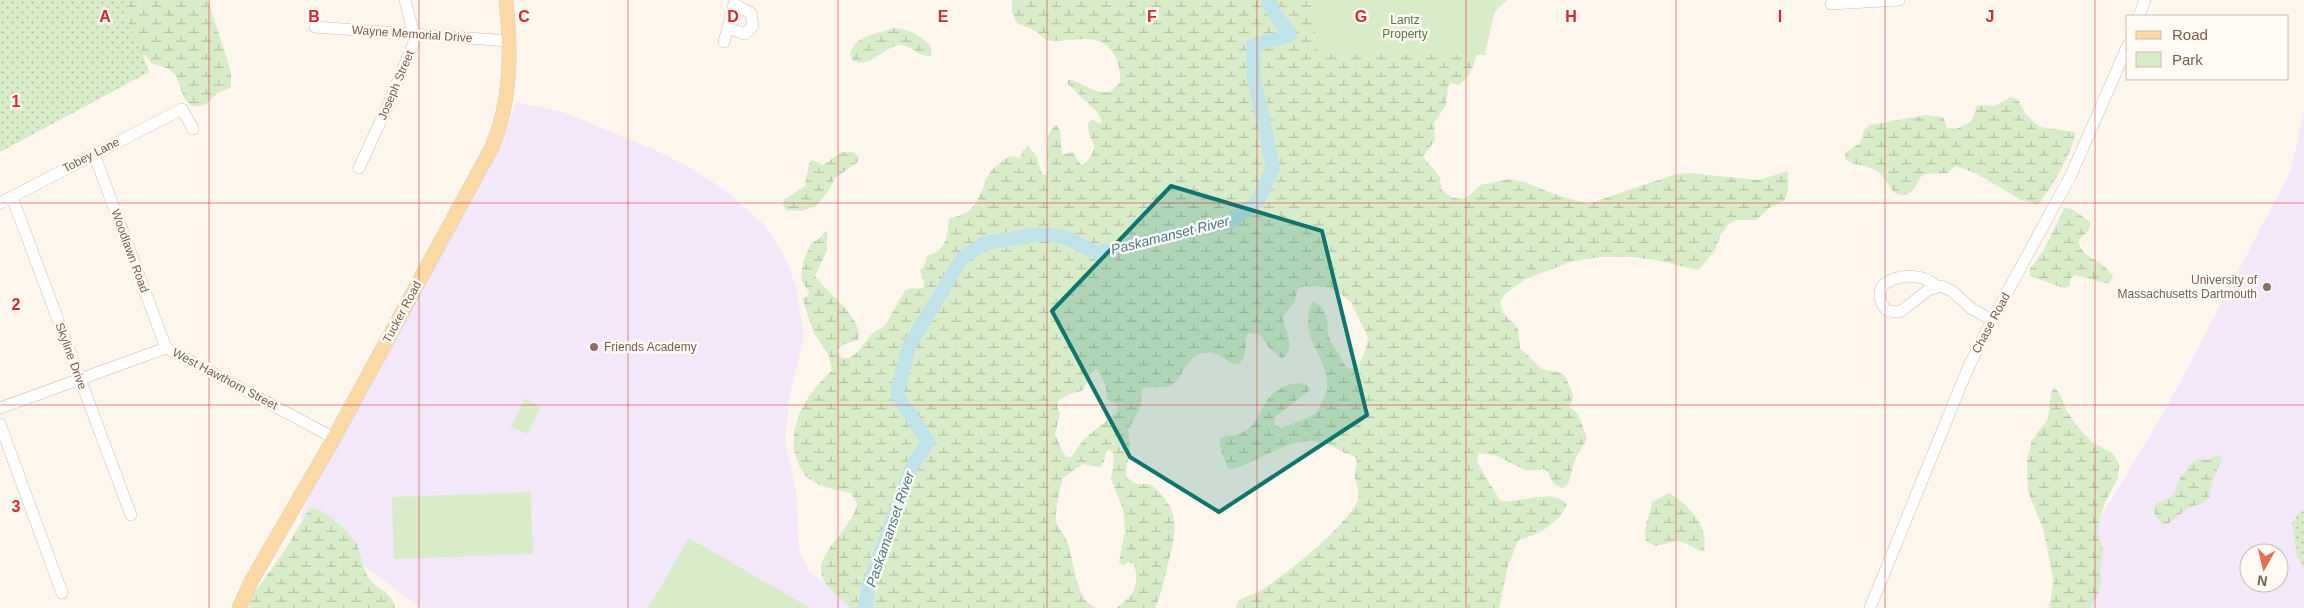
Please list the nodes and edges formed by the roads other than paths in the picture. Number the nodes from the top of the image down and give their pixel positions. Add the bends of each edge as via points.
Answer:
1 (405, 0) edge
2 (506, 0) edge
3 (1899, 0) edge
4 (2145, 0) edge
5 (735, 2) edge
6 (1830, 4) dead end
7 (2139, 15) edge
8 (315, 27) dead end
9 (728, 28) junction
10 (414, 34) junction
11 (509, 41) junction
12 (724, 42) dead end
13 (2126, 50) edge
14 (193, 129) dead end
15 (94, 154) junction
16 (359, 168) dead end
17 (12, 196) junction
18 (0, 203) edge
19 (1936, 286) junction
20 (1992, 320) junction
21 (166, 348) junction
22 (80, 379) junction
23 (0, 408) edge
24 (0, 424) edge
25 (334, 438) junction
26 (131, 515) dead end
27 (62, 593) dead end
28 (239, 608) edge
29 (1870, 608) edge

1 - 10 street, Joseph Street
2 - 11 main road, Tucker Road
3 - 6 street
4 - 7 street
5 - 9 street
5 - 9 street via 751,14 753,26 745,34
8 - 10 street, Wayne Memorial Drive
9 - 12 street
10 - 11 street, Wayne Memorial Drive
10 - 16 street, Joseph Street via 414,42 388,106
11 - 25 main road, Tucker Road via 505,107 492,147
13 - 20 street, Chase Road via 2071,175
14 - 15 street, Tobey Lane via 182,109
15 - 17 street, Tobey Lane
15 - 21 street, Woodlawn Road
17 - 18 street, Tobey Lane
17 - 22 street, Skyline Drive
19 - 19 street via 1900,312 1888,311 1881,302 1882,286 1897,277 1921,279
19 - 20 street via 1952,291 1972,309
20 - 29 street, Chase Road via 1950,410
21 - 22 street, West Hawthorn Street
21 - 25 street, West Hawthorn Street
22 - 23 street, West Hawthorn Street
22 - 26 street, Skyline Drive
24 - 27 street
25 - 28 main road, Tucker Road

